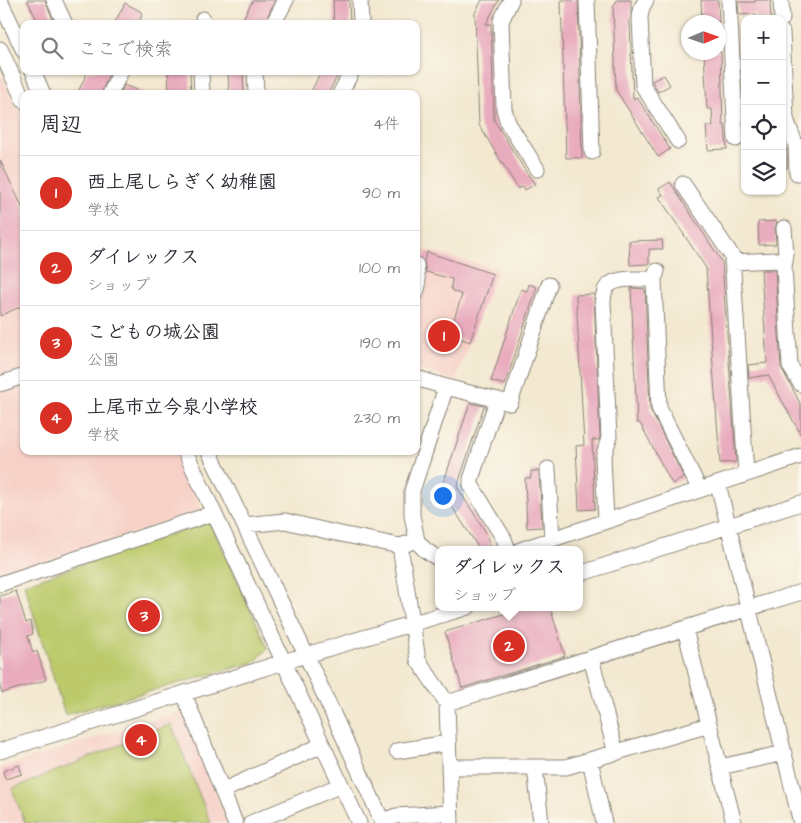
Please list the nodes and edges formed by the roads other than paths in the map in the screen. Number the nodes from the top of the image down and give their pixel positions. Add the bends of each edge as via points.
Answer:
1 (54, 0) edge
2 (286, 0) edge
3 (360, 0) edge
4 (510, 0) edge
5 (587, 0) edge
6 (646, 0) edge
7 (729, 0) edge
8 (781, 0) edge
9 (0, 1) edge
10 (782, 15) edge
11 (63, 20) edge
12 (275, 20) edge
13 (361, 20) edge
14 (20, 43) edge
15 (0, 49) edge
16 (783, 60) edge
17 (35, 75) edge
18 (119, 75) edge
19 (201, 75) edge
20 (255, 75) edge
21 (350, 75) edge
22 (41, 90) edge
23 (112, 90) edge
24 (202, 90) edge
25 (256, 90) edge
26 (342, 90) edge
27 (20, 92) edge
28 (736, 139) dead end
29 (678, 141) dead end
30 (592, 152) dead end
31 (537, 169) dead end
32 (801, 172) edge
33 (684, 184) dead end
34 (784, 228) dead end
35 (732, 262) junction
36 (785, 262) junction
37 (549, 285) dead end
38 (20, 377) edge
39 (420, 379) edge
40 (0, 384) edge
41 (801, 384) edge
42 (446, 388) junction
43 (497, 400) junction
44 (187, 455) edge
45 (211, 455) edge
46 (801, 456) edge
47 (548, 469) dead end
48 (746, 474) junction
49 (718, 484) junction
50 (700, 490) junction
51 (801, 503) edge
52 (214, 513) junction
53 (606, 521) junction
54 (244, 525) junction
55 (728, 527) junction
56 (552, 539) junction
57 (417, 540) junction
58 (400, 546) junction
59 (507, 546) edge
60 (532, 546) edge
61 (435, 556) edge
62 (583, 573) edge
63 (0, 584) edge
64 (801, 592) edge
65 (750, 608) junction
66 (455, 611) edge
67 (412, 624) junction
68 (685, 628) junction
69 (306, 655) junction
70 (590, 658) junction
71 (284, 662) junction
72 (184, 694) junction
73 (447, 703) junction
74 (709, 725) junction
75 (448, 743) junction
76 (322, 745) junction
77 (0, 751) edge
78 (396, 752) dead end
79 (616, 753) junction
80 (784, 753) junction
81 (590, 760) junction
82 (449, 767) junction
83 (535, 767) junction
84 (720, 767) junction
85 (341, 785) junction
86 (222, 790) junction
87 (799, 806) edge
88 (283, 817) edge
89 (451, 818) edge
90 (383, 822) edge
91 (235, 823) edge
92 (252, 823) edge
93 (358, 823) edge
94 (541, 823) edge
95 (604, 823) edge
96 (734, 823) edge
97 (801, 823) edge

1 - 11 street
2 - 12 street
3 - 13 street
4 - 31 street via 501,21 504,109 508,123
5 - 30 street
6 - 29 street via 640,17 643,86
7 - 28 street
8 - 10 street
9 - 14 street
15 - 27 street
16 - 32 street via 786,119 796,146 797,172
17 - 22 street
18 - 23 street
19 - 24 street
20 - 25 street
21 - 26 street
33 - 35 street via 732,256
34 - 36 street
35 - 36 street
35 - 48 street
36 - 41 street via 790,366
37 - 43 street via 510,403
38 - 40 street
39 - 42 street
42 - 43 street
42 - 57 street via 412,491
43 - 59 street via 471,485
44 - 52 street
45 - 54 street
46 - 48 street
47 - 56 street
48 - 49 street
49 - 50 street
49 - 55 street
50 - 53 street
50 - 53 street via 659,408 656,275 616,281 605,290 603,302 609,438 603,458
51 - 55 street
52 - 63 street
52 - 71 street
53 - 56 street
54 - 58 street via 285,521
54 - 69 street
55 - 62 street
55 - 65 street
56 - 60 street
57 - 58 street
57 - 61 street
58 - 67 street
64 - 65 street
65 - 68 street
65 - 80 street
66 - 67 street
67 - 69 street
67 - 73 street via 418,660
68 - 70 street
68 - 74 street
69 - 71 street
69 - 90 street
70 - 73 street
70 - 79 street
71 - 72 street
71 - 76 street
72 - 77 street
72 - 86 street
73 - 75 street
74 - 79 street
74 - 84 street
75 - 78 street
75 - 82 street
76 - 85 street
76 - 86 street
79 - 81 street
80 - 84 street
80 - 87 street
81 - 83 street via 566,767
81 - 95 street
82 - 83 street
82 - 89 street
83 - 94 street
84 - 96 street
85 - 88 street
85 - 93 street
86 - 91 street
87 - 97 street
88 - 92 street
89 - 90 street via 396,816

